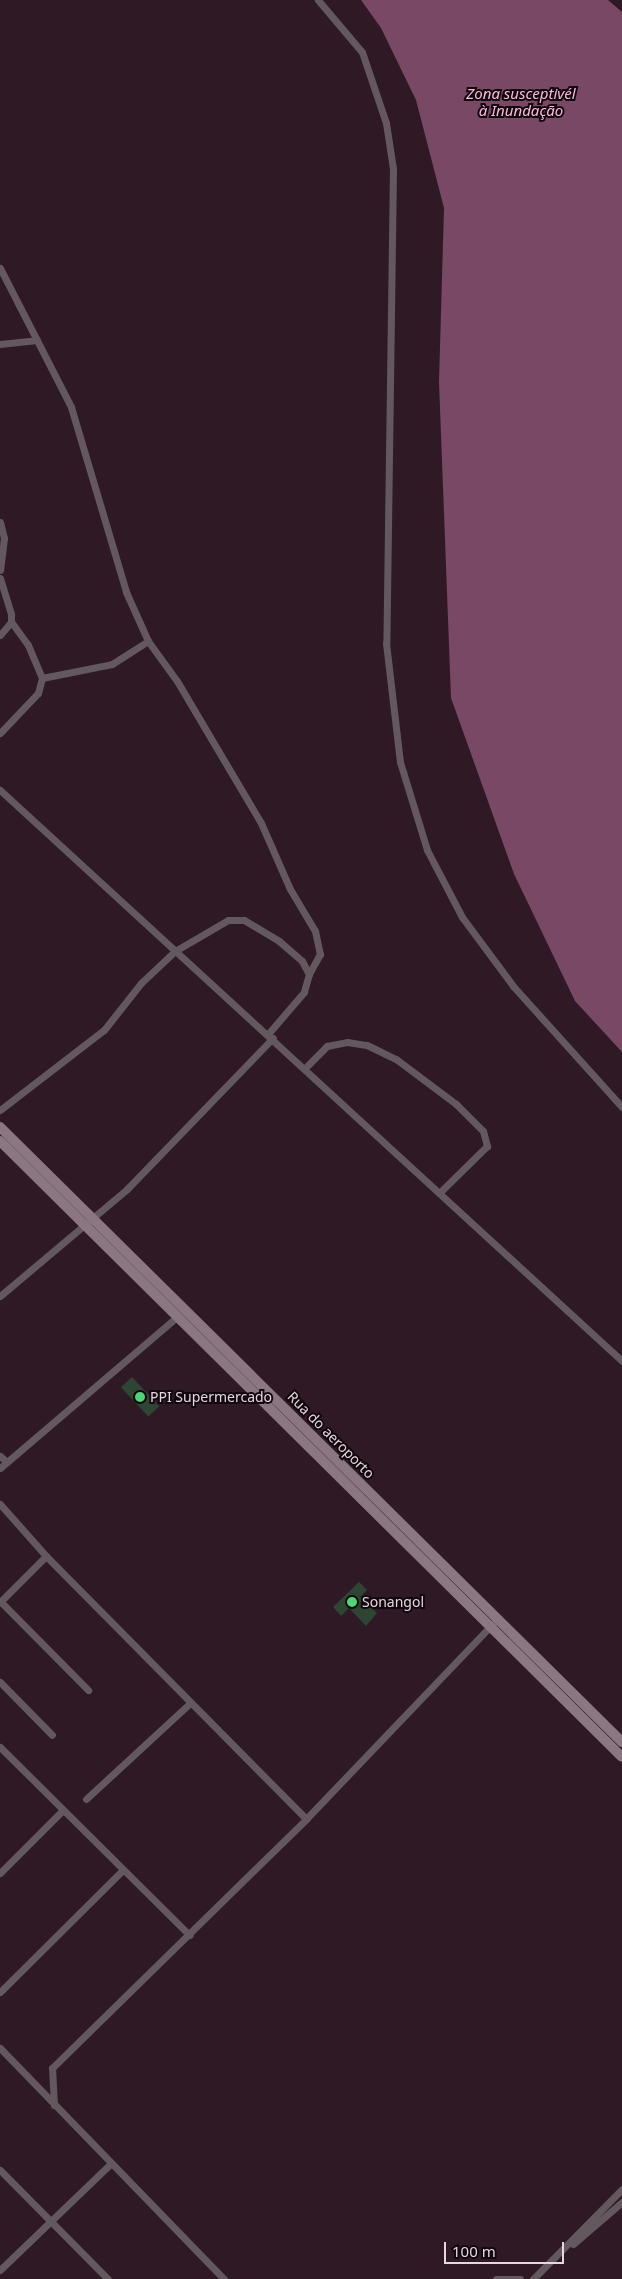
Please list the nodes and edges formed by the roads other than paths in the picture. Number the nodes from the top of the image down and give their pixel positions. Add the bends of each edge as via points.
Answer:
1 (318, 0) edge
2 (0, 268) edge
3 (37, 340) junction
4 (0, 344) edge
5 (0, 522) edge
6 (0, 570) edge
7 (0, 578) edge
8 (11, 622) junction
9 (0, 635) edge
10 (148, 641) junction
11 (42, 678) junction
12 (0, 733) edge
13 (0, 790) edge
14 (175, 951) junction
15 (309, 974) junction
16 (271, 1036) junction
17 (305, 1068) junction
18 (622, 1107) edge
19 (0, 1110) edge
20 (0, 1126) edge
21 (0, 1142) edge
22 (440, 1192) junction
23 (88, 1221) junction
24 (0, 1296) edge
25 (177, 1317) junction
26 (622, 1361) edge
27 (0, 1456) edge
28 (6, 1462) junction
29 (0, 1468) edge
30 (0, 1504) edge
31 (46, 1556) junction
32 (0, 1602) edge
33 (494, 1623) junction
34 (0, 1682) edge
35 (88, 1690) dead end
36 (190, 1703) junction
37 (52, 1736) dead end
38 (620, 1737) edge
39 (1, 1749) edge
40 (622, 1757) edge
41 (86, 1799) dead end
42 (63, 1810) junction
43 (306, 1819) junction
44 (123, 1870) junction
45 (0, 1873) edge
46 (189, 1935) junction
47 (0, 1992) edge
48 (0, 2048) edge
49 (54, 2105) junction
50 (110, 2164) junction
51 (0, 2170) edge
52 (622, 2189) edge
53 (622, 2202) edge
54 (49, 2219) junction
55 (0, 2270) edge
56 (108, 2279) edge
57 (224, 2279) edge
58 (496, 2279) edge
59 (520, 2279) edge
60 (533, 2279) edge

1 - 18 street via 362,52 386,123 393,169 386,643 400,762 427,850 462,917 513,986
2 - 3 street
3 - 4 street
3 - 10 street via 71,407 126,592
5 - 6 street via 4,538
7 - 8 street
8 - 9 street
8 - 11 street via 28,645
10 - 11 street via 106,666
10 - 15 street via 177,681 261,823 290,889 315,931 320,954
11 - 12 street via 38,693
13 - 14 street
14 - 15 street via 213,926 238,919 279,941 302,961
14 - 16 street
14 - 19 street via 141,983 104,1030
15 - 16 street via 304,992
16 - 17 street
16 - 23 street via 136,1181
17 - 22 street
17 - 22 street via 327,1046 346,1042 368,1045 396,1059 456,1104 484,1131 487,1146
20 - 23 main road, Rua do aeroporto
21 - 23 main road, Rua do aeroporto
22 - 26 street
23 - 24 street
23 - 25 main road, Rua do aeroporto
23 - 33 main road, Rua do aeroporto
25 - 28 street
25 - 33 main road, Rua do aeroporto
27 - 28 street
28 - 29 street
30 - 31 street
31 - 32 street
31 - 36 street
32 - 35 street
33 - 38 main road, Rua do aeroporto
33 - 40 main road, Rua do aeroporto
33 - 43 street
34 - 37 street
36 - 41 street
36 - 43 street
39 - 42 street
42 - 44 street
42 - 45 street
43 - 46 street
44 - 46 street
44 - 47 street
46 - 49 street via 52,2068
48 - 49 street
49 - 50 street
50 - 54 street
50 - 57 street
51 - 54 street
52 - 60 street
53 - 60 street
54 - 55 street
54 - 56 street
58 - 59 street

